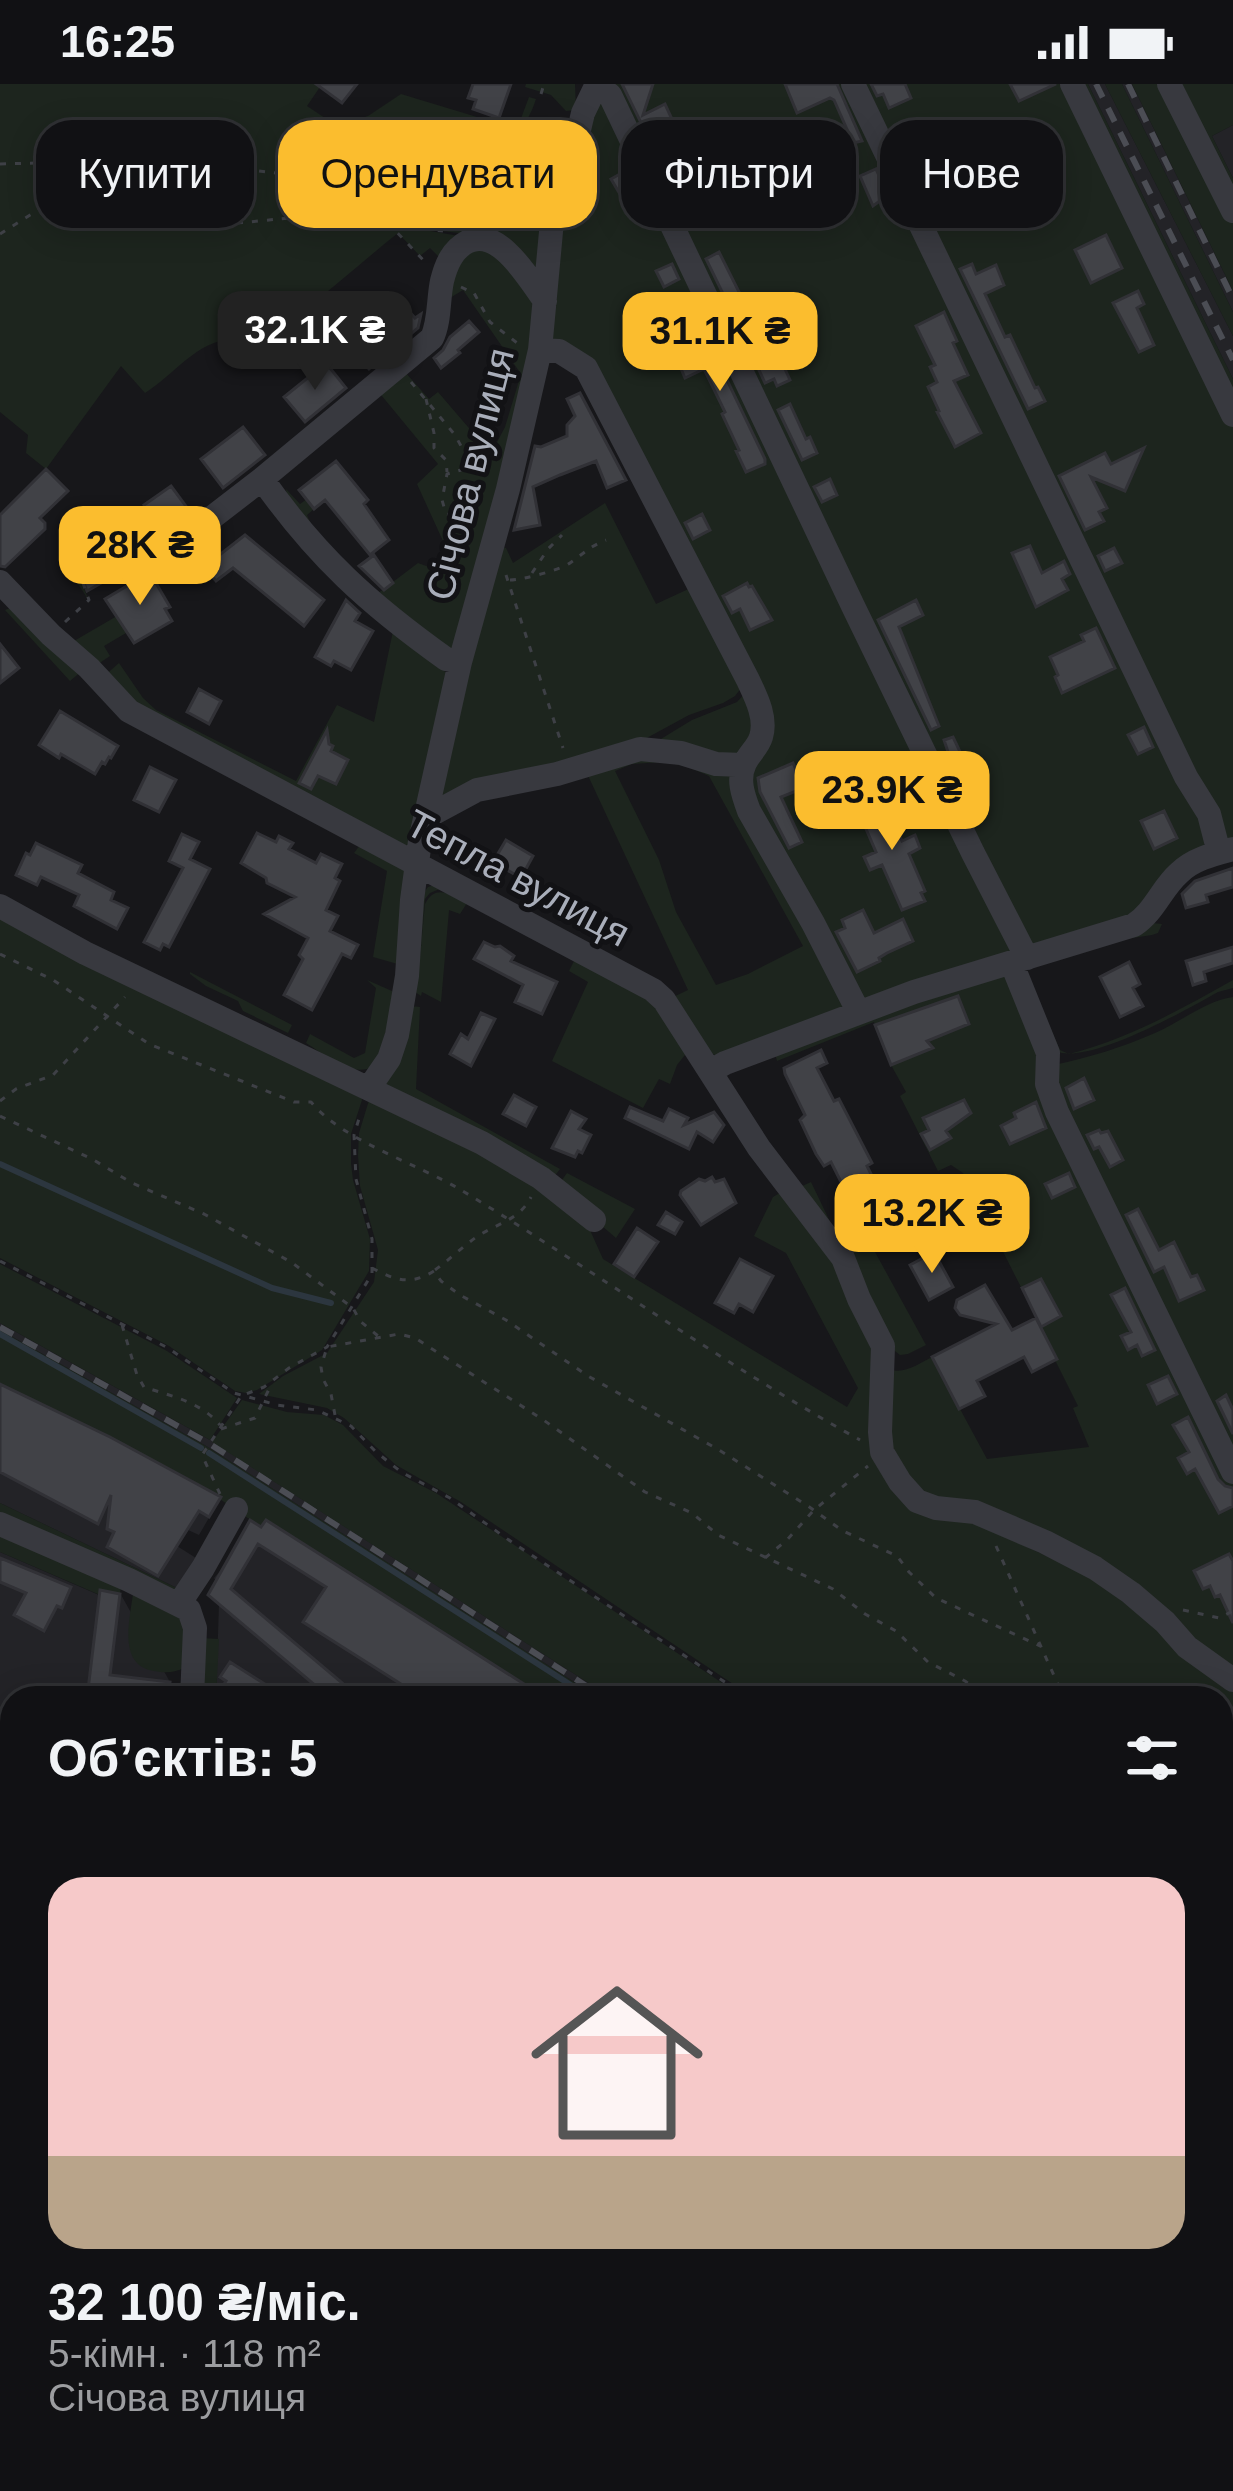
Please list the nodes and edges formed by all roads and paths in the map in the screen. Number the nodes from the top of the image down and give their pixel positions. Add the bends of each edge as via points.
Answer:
1 (544, 84) edge
2 (853, 84) edge
3 (1072, 84) edge
4 (1169, 84) edge
5 (597, 85) edge
6 (541, 94) dead end
7 (36, 163) edge
8 (0, 164) edge
9 (36, 211) edge
10 (1233, 211) edge
11 (394, 228) edge
12 (411, 228) edge
13 (439, 231) dead end
14 (0, 234) edge
15 (441, 290) junction
16 (544, 301) junction
17 (539, 350) junction
18 (398, 367) junction
19 (426, 398) junction
20 (1233, 415) edge
21 (447, 474) junction
22 (262, 479) junction
23 (496, 534) junction
24 (562, 535) dead end
25 (606, 540) dead end
26 (143, 565) joint
27 (531, 574) junction
28 (508, 580) junction
29 (0, 582) edge
30 (51, 635) junction
31 (460, 662) junction
32 (743, 764) junction
33 (573, 768) junction
34 (425, 818) junction
35 (1226, 851) edge
36 (417, 865) junction
37 (0, 907) edge
38 (0, 954) edge
39 (1020, 961) junction
40 (136, 977) junction
41 (858, 1011) junction
42 (107, 1018) junction
43 (711, 1071) junction
44 (369, 1088) junction
45 (0, 1101) edge
46 (0, 1116) edge
47 (354, 1135) junction
48 (541, 1178) junction
49 (510, 1220) junction
50 (594, 1220) dead end
51 (0, 1261) edge
52 (372, 1268) junction
53 (434, 1271) junction
54 (353, 1308) junction
55 (121, 1323) junction
56 (378, 1336) junction
57 (327, 1347) junction
58 (274, 1380) junction
59 (241, 1396) junction
60 (264, 1400) junction
61 (335, 1417) junction
62 (220, 1428) junction
63 (882, 1452) junction
64 (1233, 1472) edge
65 (236, 1509) joint
66 (814, 1510) junction
67 (985, 1516) junction
68 (0, 1524) edge
69 (766, 1558) junction
70 (179, 1604) junction
71 (1233, 1611) edge
72 (1160, 1617) junction
73 (1040, 1646) junction
74 (1233, 1680) edge
75 (193, 1686) edge
76 (731, 1686) edge
77 (972, 1686) edge
78 (1058, 1686) edge

1 - 6 path
2 - 35 street
3 - 20 street
4 - 10 street
5 - 16 street via 552,221
5 - 39 street via 610,95
7 - 8 path
9 - 14 path
11 - 15 path
12 - 13 path
15 - 16 street, Січова вулиця via 455,250 485,237
15 - 17 path via 452,296 466,287 507,337
15 - 18 street, Січова вулиця via 436,332
16 - 17 street, Січова вулиця
17 - 23 street, Січова вулиця
17 - 32 street via 559,351 586,368 748,680 763,723
18 - 19 path
18 - 22 street, Січова вулиця
19 - 21 path
19 - 21 path via 467,458
21 - 23 path via 446,514
22 - 26 street, Січова вулиця
22 - 31 street via 363,596
23 - 28 path
23 - 31 street, Січова вулиця
24 - 27 path
25 - 27 path via 569,564
26 - 30 path via 110,548 78,569 89,600
27 - 28 path
28 - 33 path
29 - 30 street, Тепла вулиця
30 - 36 street, Тепла вулиця via 129,711
31 - 34 street, Січова вулиця
32 - 33 street via 653,748
32 - 41 street via 749,811
33 - 34 street via 477,790
34 - 36 street, Січова вулиця
35 - 39 street via 1174,877 1134,925
36 - 43 street, Тепла вулиця via 652,990
36 - 44 street, Січова вулиця via 397,1035
37 - 40 street
38 - 42 path
39 - 41 street
39 - 64 street via 1057,1112
40 - 42 path
40 - 44 street
41 - 43 street
42 - 45 path via 53,1075
42 - 47 path via 149,1044 311,1102
43 - 63 street, Тепла вулиця via 843,1258 885,1353
44 - 47 path
44 - 48 street
46 - 54 path via 204,1214
47 - 49 path
47 - 52 path
48 - 49 path
48 - 50 street
49 - 53 path
49 - 63 path
51 - 55 path
52 - 53 path via 406,1282
52 - 54 path
53 - 66 path via 588,1376
54 - 56 path
54 - 57 path
55 - 59 path
55 - 62 path via 144,1387 186,1401
56 - 57 path
56 - 69 path via 415,1339 646,1492
57 - 58 path
57 - 61 path via 321,1367
58 - 59 path
58 - 60 path
59 - 60 path
59 - 62 path
60 - 61 path
60 - 62 path via 254,1418
61 - 76 path via 400,1472
62 - 65 path via 202,1455 217,1491
63 - 66 path
63 - 67 street via 917,1502
65 - 70 street
66 - 69 path
66 - 73 path via 898,1556 936,1598
67 - 72 street via 1095,1568
67 - 73 path
68 - 70 street
69 - 77 path via 833,1588
70 - 75 street via 195,1628
71 - 72 path
72 - 74 street
73 - 78 path

